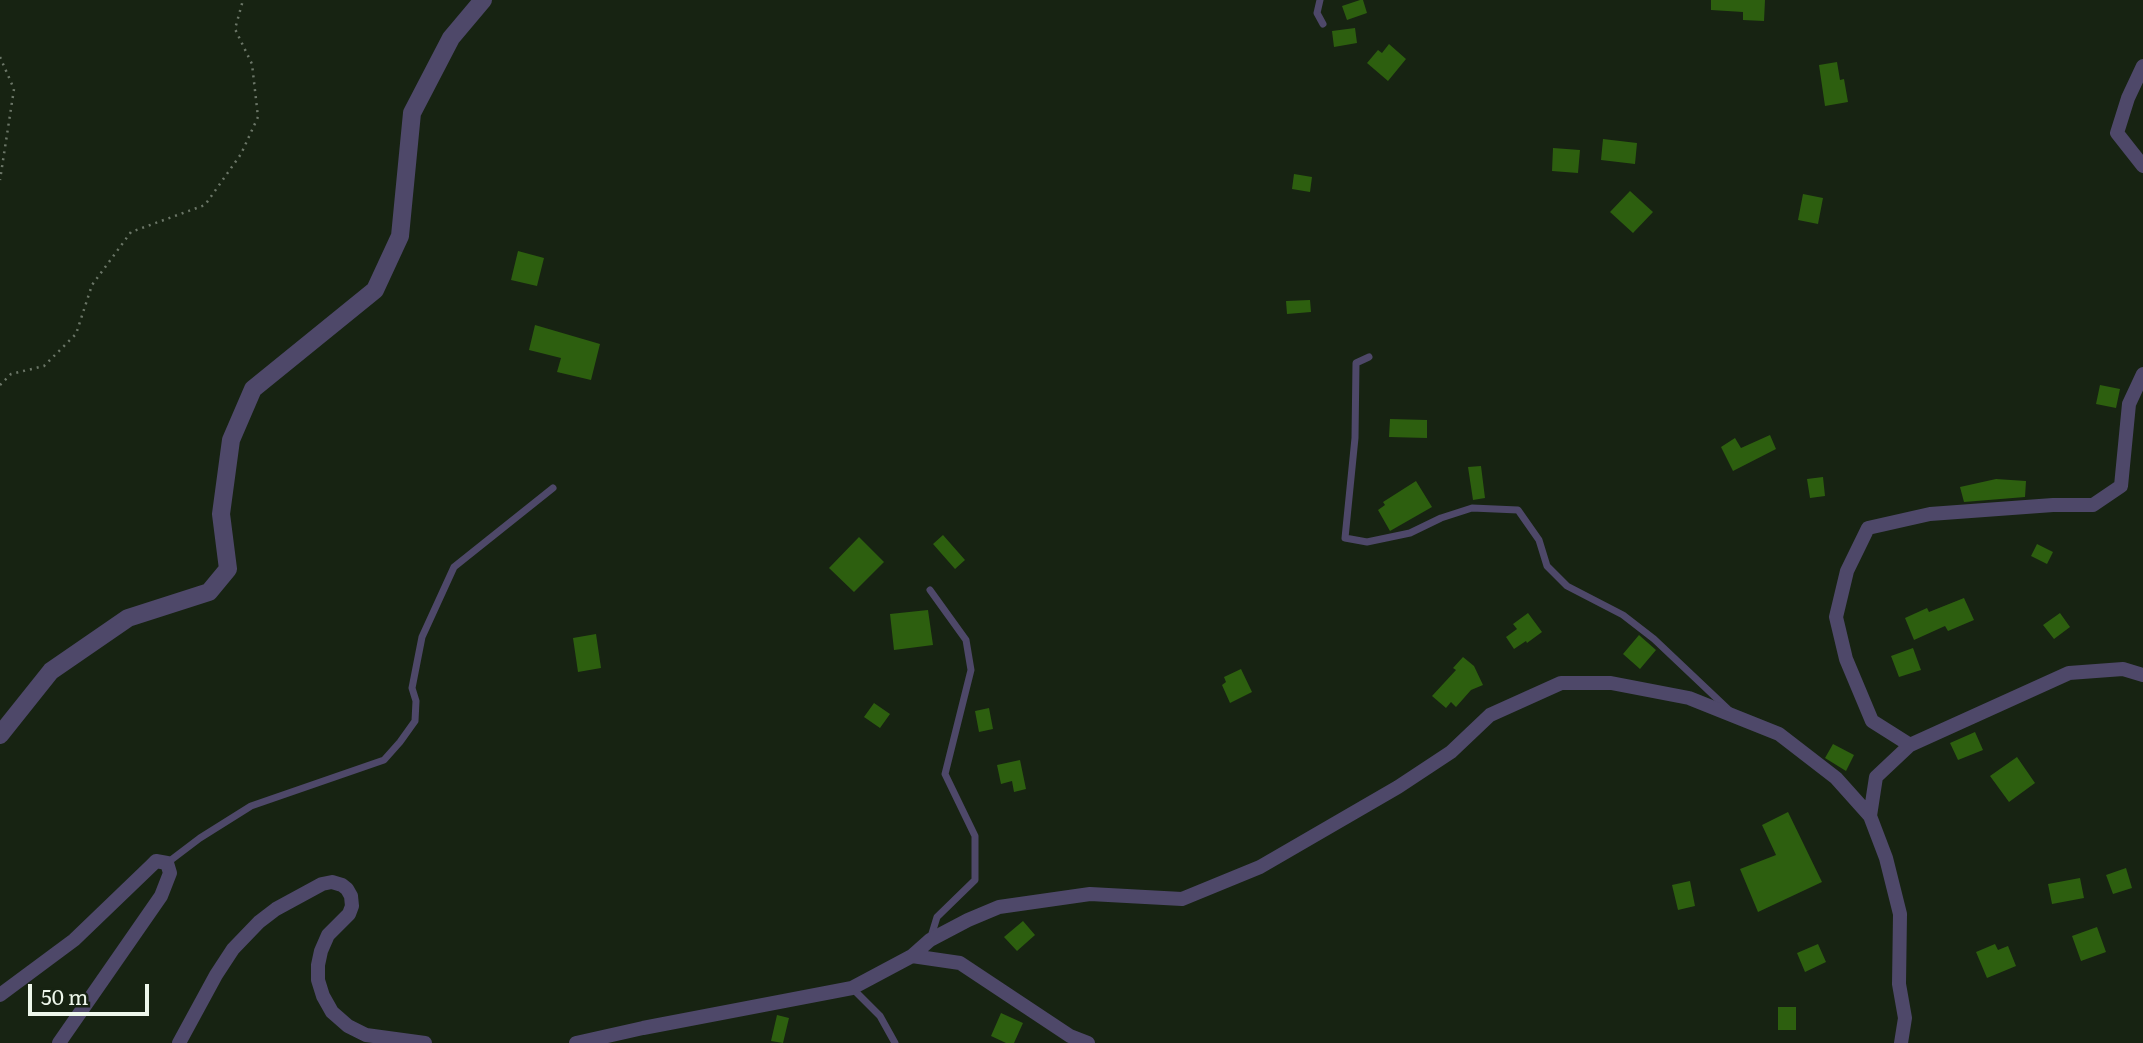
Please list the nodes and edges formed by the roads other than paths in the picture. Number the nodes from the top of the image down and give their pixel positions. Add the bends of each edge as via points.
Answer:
1 (483, 0) edge
2 (1320, 0) edge
3 (1323, 24) dead end
4 (2143, 66) edge
5 (2143, 166) edge
6 (1369, 357) dead end
7 (2143, 374) edge
8 (553, 488) dead end
9 (930, 590) dead end
10 (2143, 675) edge
11 (1734, 716) junction
12 (0, 735) edge
13 (1910, 745) junction
14 (1870, 816) junction
15 (167, 863) junction
16 (930, 940) junction
17 (912, 956) junction
18 (852, 988) junction
19 (0, 995) edge
20 (59, 1043) edge
21 (179, 1043) edge
22 (425, 1043) edge
23 (576, 1043) edge
24 (895, 1043) edge
25 (1088, 1043) edge
26 (1901, 1043) edge

1 - 12 street via 451,38 412,113 400,236 375,290 253,389 232,440 221,514 228,569 209,592 128,618 51,671
2 - 3 lane via 1317,13
4 - 5 street via 2118,133
6 - 11 lane via 1356,363 1355,438 1345,538 1367,542 1410,533 1472,508 1518,510 1539,540 1547,566 1567,586 1623,615 1654,639
7 - 13 street via 2129,404 2121,486 2094,505 1930,514 1868,528 1847,571 1836,617 1846,659 1872,721
8 - 15 lane via 454,567 422,637 412,688 415,720 384,760 251,806
9 - 16 lane via 966,640 971,670 945,774 975,836 975,880 937,917
10 - 13 street via 2123,668 2069,673
11 - 14 street via 1779,734 1836,778
11 - 16 street via 1689,698 1611,683 1561,683 1490,715 1451,752 1328,828 1260,867 1205,890 1182,899 1090,894 999,907
13 - 14 street via 1876,777
14 - 26 street via 1900,914 1899,984 1905,1018
15 - 19 street via 156,861 74,940
15 - 20 street via 170,873 160,896
16 - 17 street
17 - 18 street
17 - 25 street via 960,963 1070,1036
18 - 23 street
18 - 24 lane via 880,1016
21 - 22 street via 216,975 259,922 332,882 347,889 352,906 328,935 318,965 323,996 332,1012 366,1035

